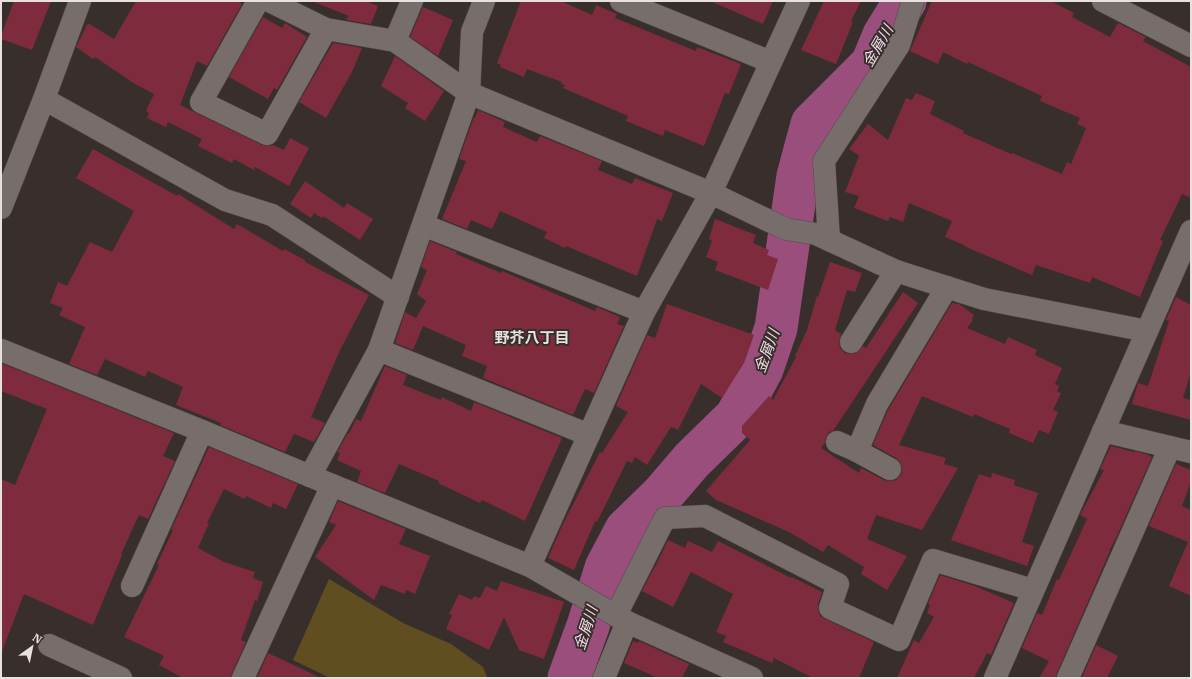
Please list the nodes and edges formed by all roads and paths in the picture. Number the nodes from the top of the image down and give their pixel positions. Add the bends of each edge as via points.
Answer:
1 (80, 1) edge
2 (258, 1) edge
3 (269, 1) edge
4 (412, 1) edge
5 (484, 1) edge
6 (620, 1) edge
7 (799, 1) edge
8 (913, 1) edge
9 (1103, 1) edge
10 (326, 29) junction
11 (395, 42) junction
12 (1191, 46) edge
13 (771, 62) junction
14 (469, 93) junction
15 (44, 99) junction
16 (711, 193) junction
17 (1, 208) edge
18 (423, 225) junction
19 (1191, 231) edge
20 (822, 237) junction
21 (896, 271) junction
22 (947, 287) junction
23 (398, 297) junction
24 (644, 312) junction
25 (1147, 331) junction
26 (851, 342) dead end
27 (1, 350) edge
28 (379, 350) junction
29 (202, 430) junction
30 (1103, 431) junction
31 (589, 435) junction
32 (837, 442) dead end
33 (1170, 447) junction
34 (857, 451) junction
35 (1191, 452) edge
36 (890, 469) dead end
37 (310, 476) junction
38 (332, 485) junction
39 (530, 566) junction
40 (132, 586) dead end
41 (1033, 590) junction
42 (617, 616) junction
43 (49, 645) dead end
44 (711, 670) edge
45 (121, 678) edge
46 (243, 678) edge
47 (604, 678) edge
48 (752, 678) edge
49 (995, 678) edge
50 (1068, 678) edge

1 - 15 street
2 - 10 street via 201,102 267,134
3 - 10 street
4 - 11 street
5 - 14 street via 472,32
6 - 13 street
7 - 13 street
8 - 20 street via 899,45 824,161
9 - 12 street
10 - 11 street
11 - 14 street
13 - 16 street
14 - 16 street
14 - 18 street
15 - 17 street
15 - 23 street via 225,200 272,215
16 - 20 street via 786,229
16 - 24 street
18 - 23 street
18 - 24 street
19 - 25 street
20 - 21 street
21 - 22 street
21 - 26 street
22 - 25 street via 984,299
22 - 34 street via 877,404
23 - 28 street
24 - 31 street
25 - 30 street
27 - 29 street
28 - 31 street
28 - 37 street
29 - 37 street
29 - 40 street
30 - 33 street
30 - 41 street
31 - 39 street
32 - 34 street
33 - 35 street
33 - 50 street
34 - 36 street
37 - 38 street
38 - 39 street
38 - 46 street
39 - 42 street
41 - 42 street via 933,560 899,640 830,608 838,584 705,516 665,518
41 - 49 street
42 - 44 street
42 - 47 street
43 - 45 street
44 - 48 street

